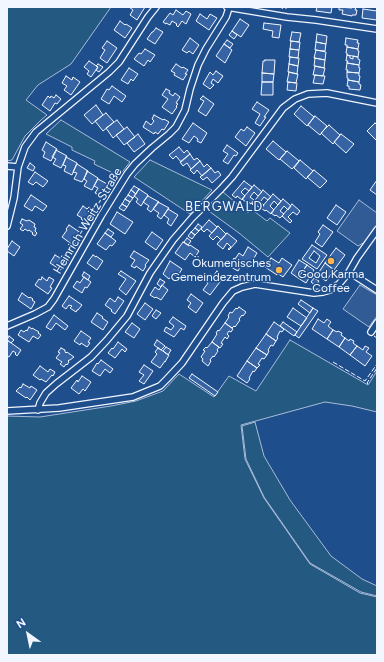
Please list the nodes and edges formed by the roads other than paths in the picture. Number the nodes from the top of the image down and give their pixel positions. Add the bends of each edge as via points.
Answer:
1 (156, 7) edge
2 (225, 7) edge
3 (229, 8) edge
4 (377, 29) edge
5 (377, 103) edge
6 (7, 166) edge
7 (18, 167) junction
8 (7, 226) edge
9 (377, 230) edge
10 (349, 272) junction
11 (377, 290) edge
12 (377, 323) edge
13 (7, 326) edge
14 (371, 332) dead end
15 (38, 410) junction
16 (7, 412) edge

1 - 7 street via 119,62 36,132 24,147
2 - 3 street
3 - 4 street
3 - 13 street, Heinrich-Weitz-Straße via 198,65 185,110 176,127 127,174 54,299 35,314
5 - 15 street via 327,93 308,94 283,108 232,177 172,240 150,273 127,316 91,357 46,393
6 - 7 street
7 - 8 street
9 - 10 street
10 - 11 street
10 - 15 street via 339,284 323,292 314,293 255,284 242,287 223,303 182,362 160,386 133,397
12 - 14 street
15 - 16 street

